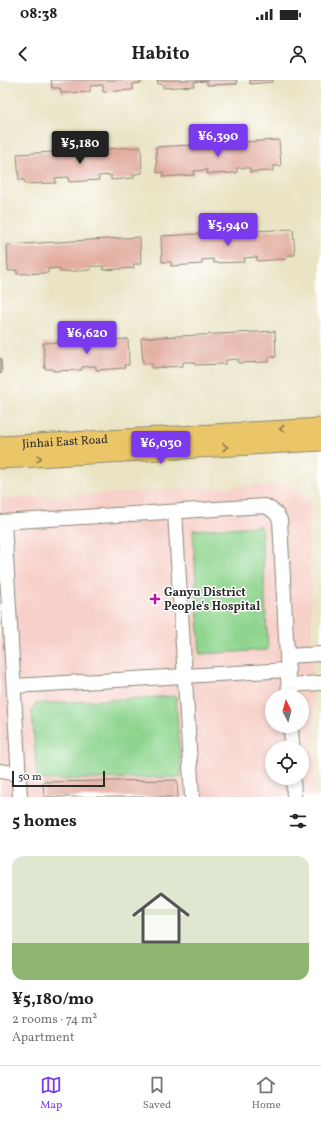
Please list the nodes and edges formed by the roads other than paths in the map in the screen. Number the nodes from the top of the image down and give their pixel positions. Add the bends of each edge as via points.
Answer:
1 (321, 427) edge
2 (321, 442) edge
3 (0, 445) edge
4 (0, 460) edge
5 (175, 512) junction
6 (2, 522) edge
7 (4, 600) edge
8 (321, 654) edge
9 (287, 663) junction
10 (184, 676) junction
11 (321, 683) edge
12 (14, 686) junction
13 (289, 689) edge
14 (297, 689) edge
15 (0, 771) edge
16 (18, 774) junction
17 (293, 785) edge
18 (20, 797) edge
19 (192, 797) edge
20 (294, 797) edge

1 -> 3 main road, Jinhai East Road
4 -> 2 main road, Jinhai East Road
5 - 6 lane
5 - 9 lane via 265,506 273,509 278,515
5 - 10 lane
6 - 7 lane
7 - 12 lane
8 - 9 lane
9 - 10 lane
9 - 13 lane
10 - 12 lane
10 - 19 lane
11 - 14 lane
12 - 16 lane
15 - 16 lane
16 - 18 lane
17 - 20 lane

